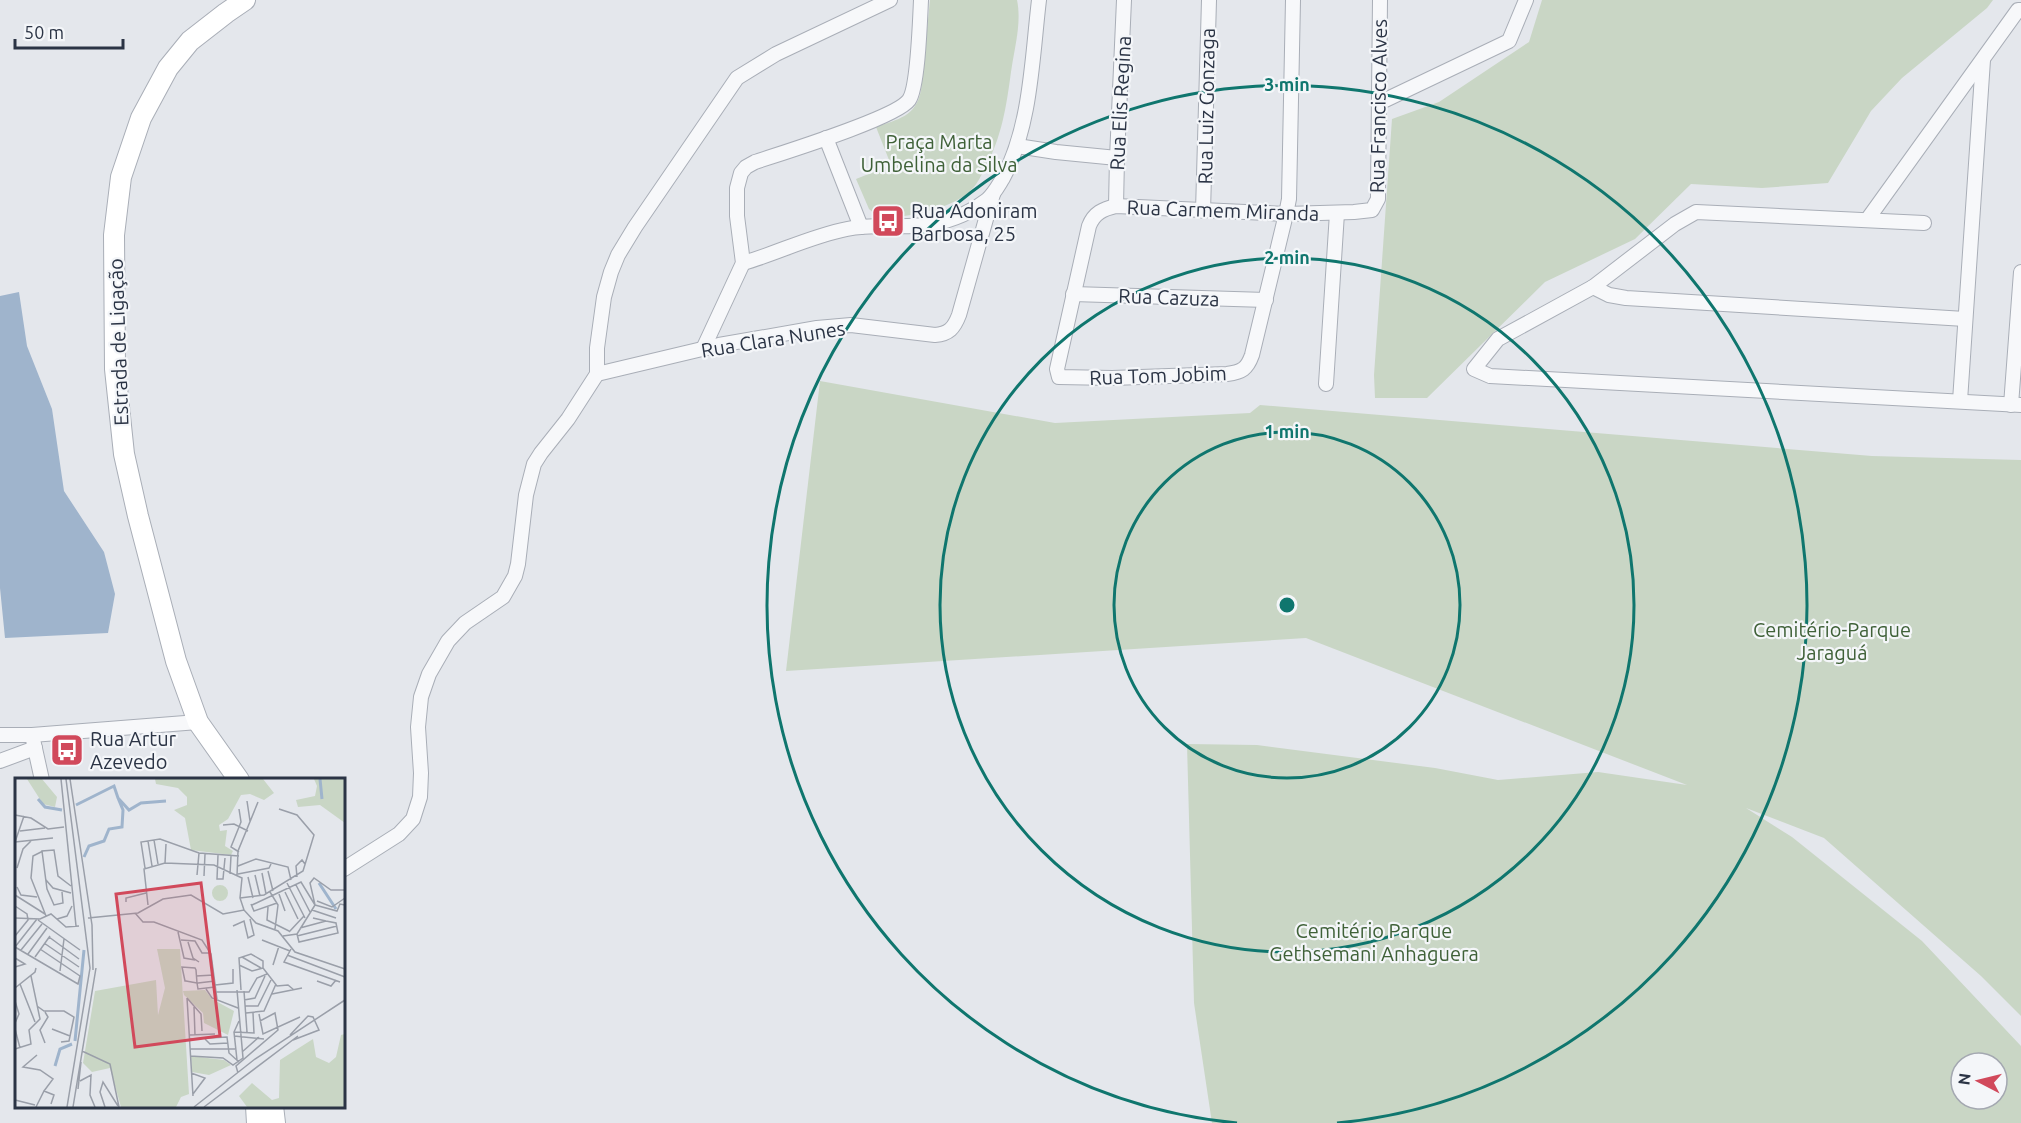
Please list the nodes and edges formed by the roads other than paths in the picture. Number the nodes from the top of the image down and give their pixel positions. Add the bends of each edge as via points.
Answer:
1 (245, 0) edge
2 (890, 0) edge
3 (921, 0) edge
4 (1039, 0) edge
5 (1124, 0) edge
6 (1209, 0) edge
7 (1293, 0) edge
8 (1380, 0) edge
9 (1526, 0) edge
10 (2021, 10) edge
11 (1983, 60) junction
12 (1379, 103) junction
13 (826, 138) junction
14 (1017, 146) junction
15 (1117, 158) junction
16 (993, 194) junction
17 (1116, 206) junction
18 (1372, 210) joint
19 (1203, 211) junction
20 (1337, 213) junction
21 (1286, 214) junction
22 (1867, 220) junction
23 (1924, 223) dead end
24 (861, 227) junction
25 (743, 264) junction
26 (2021, 272) edge
27 (1593, 287) junction
28 (1073, 294) junction
29 (1266, 300) junction
30 (1965, 319) junction
31 (703, 349) junction
32 (1057, 372) joint
33 (597, 374) junction
34 (1326, 384) dead end
35 (1960, 401) junction
36 (2016, 405) edge
37 (198, 722) junction
38 (0, 735) edge
39 (34, 742) junction
40 (0, 761) edge
41 (42, 778) edge
42 (238, 778) edge
43 (345, 868) edge
44 (256, 1108) edge
45 (273, 1108) edge
46 (257, 1123) edge
47 (275, 1123) edge

1 - 37 main road, Estrada de Ligação via 190,41 168,68 141,118 121,177 114,235 115,369 124,454 162,615
2 - 33 street via 756,65 726,91 618,255 604,297
3 - 13 street via 915,74 908,102 891,113
4 - 14 street
5 - 15 street, Rua Elis Regina
6 - 19 street, Rua Luiz Gonzaga
7 - 21 street, Rua Tom Jobim via 1291,167
8 - 12 street, Rua Francisco Alves
9 - 12 street via 1509,41
10 - 11 street
11 - 22 street
11 - 30 street
12 - 18 street, Rua Francisco Alves via 1378,199
13 - 24 street
13 - 25 street via 755,162 741,173 737,201
14 - 15 street
14 - 16 street
15 - 17 street, Rua Elis Regina
16 - 24 street via 970,211 932,224
16 - 31 street, Rua Clara Nunes via 960,315 948,333 833,326
17 - 19 street, Rua Carmem Miranda
17 - 28 street, Rua Carmem Miranda via 1099,212 1091,220
18 - 20 street, Rua Carmem Miranda
19 - 21 street, Rua Carmem Miranda
20 - 21 street, Rua Carmem Miranda
20 - 34 street
21 - 29 street, Rua Tom Jobim
22 - 23 street
22 - 27 street via 1696,212
24 - 25 street via 821,234
25 - 31 street
26 - 36 street
27 - 30 street via 1626,298
27 - 35 street via 1498,339 1474,369 1490,376
28 - 29 street, Rua Cazuza
28 - 32 street, Rua Carmem Miranda
29 - 32 street, Rua Tom Jobim via 1252,355 1243,370 1227,374 1112,378 1061,378
30 - 35 street
31 - 33 street, Rua Clara Nunes
33 - 43 street via 534,464 526,495 518,564 510,587 448,641 429,674 421,697 418,727 422,773 413,819 399,834
35 - 36 street
37 - 39 street
37 - 42 main road, Estrada de Ligação
38 - 39 street
39 - 40 street
39 - 41 street
44 - 46 main road
45 - 47 main road

